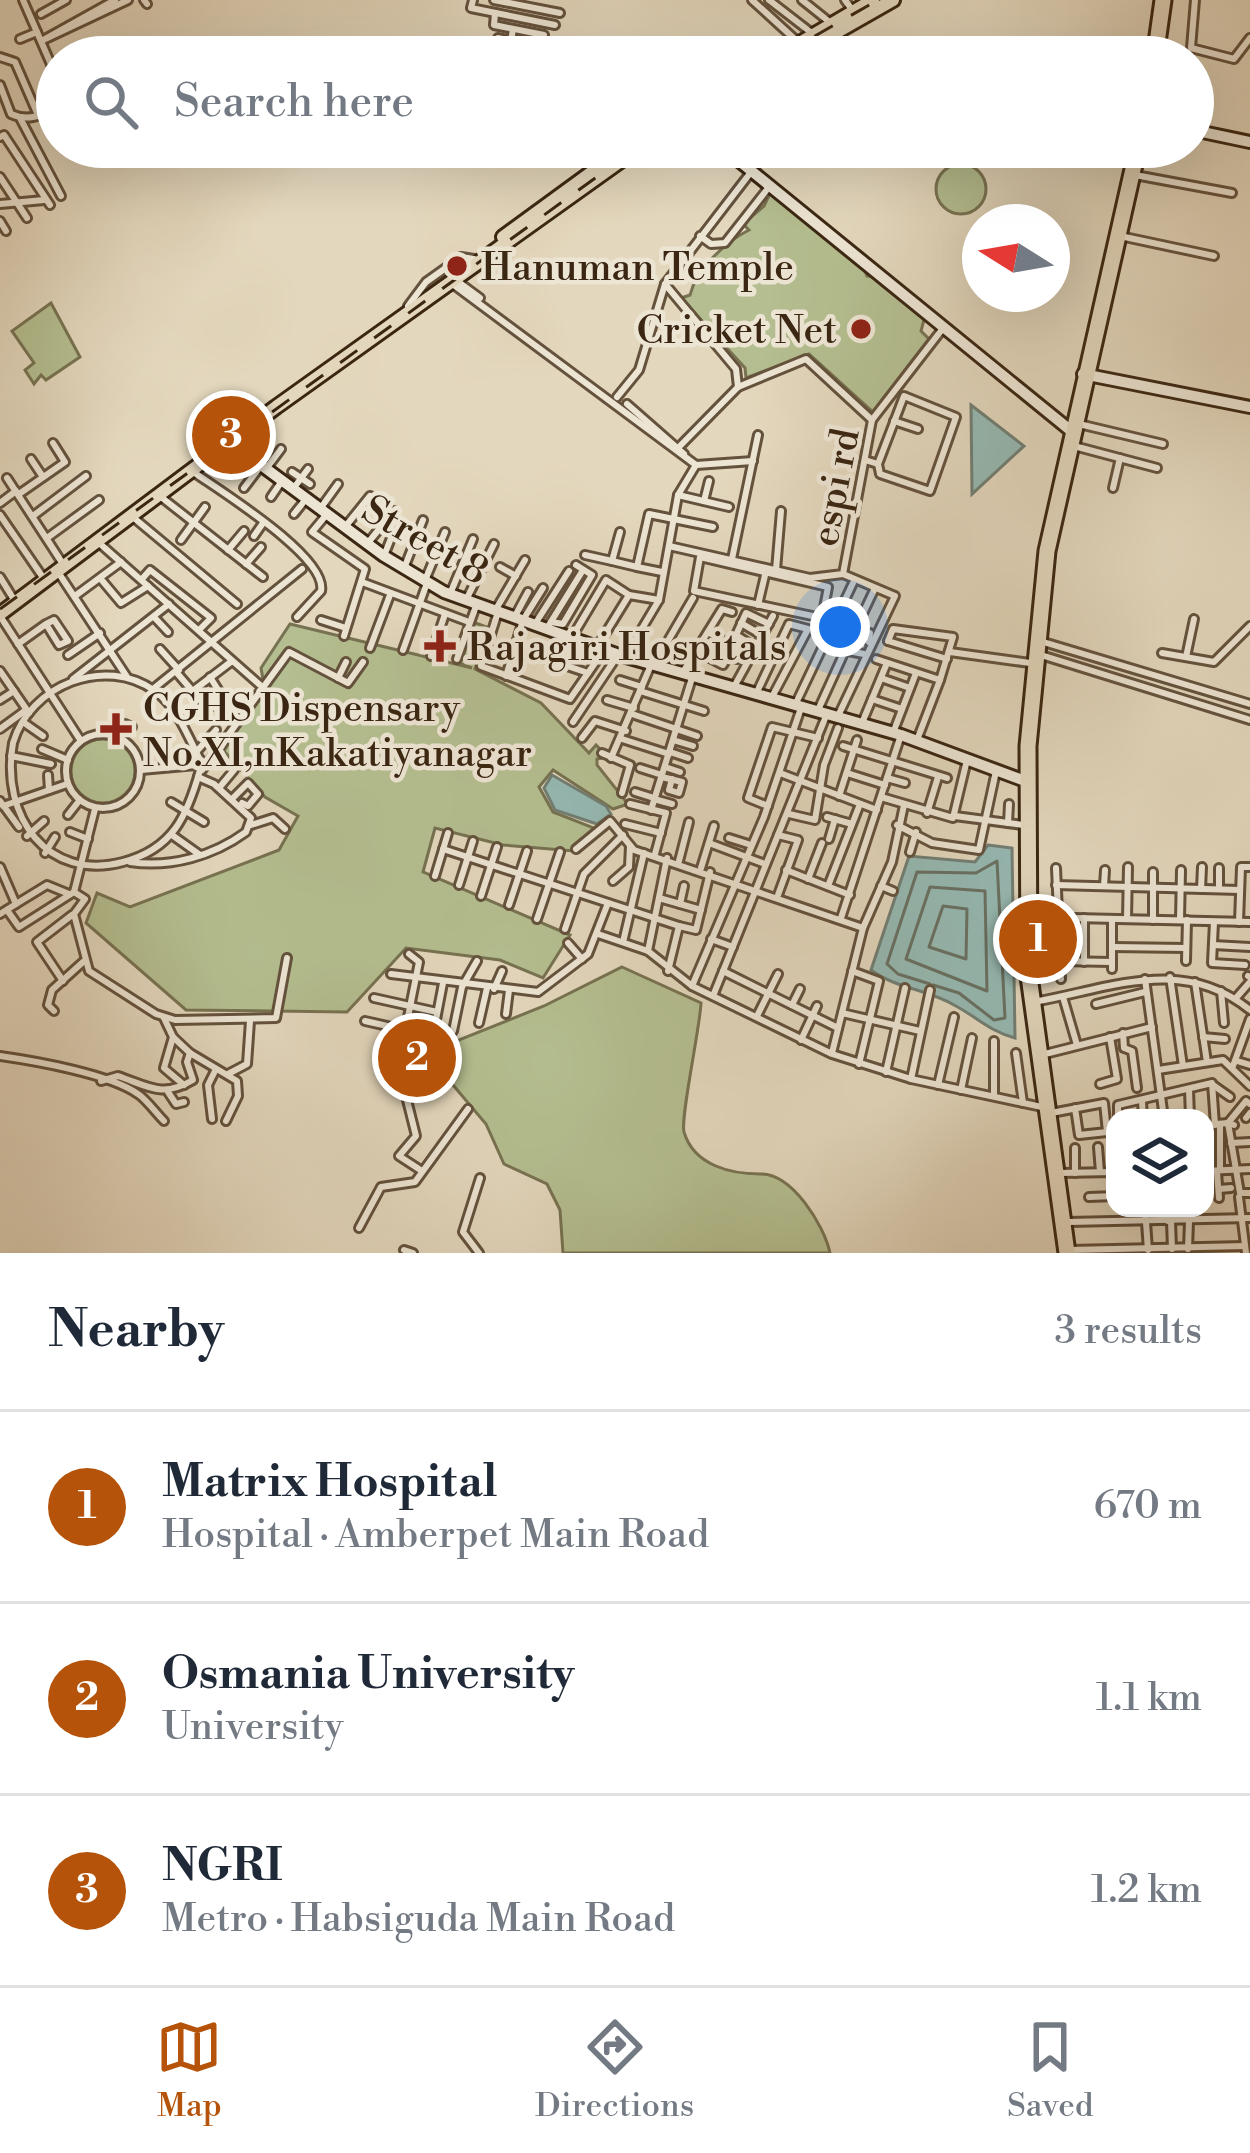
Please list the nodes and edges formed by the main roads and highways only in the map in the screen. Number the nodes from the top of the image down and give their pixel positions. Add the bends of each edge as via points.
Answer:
1 (893, 0) edge
2 (1159, 0) edge
3 (860, 3) edge
4 (813, 36) edge
5 (823, 36) edge
6 (1155, 36) edge
7 (604, 168) edge
8 (606, 168) edge
9 (1131, 168) edge
10 (1133, 168) edge
11 (369, 338) junction
12 (1085, 374) junction
13 (64, 563) junction
14 (1037, 604) junction
15 (0, 612) edge
16 (1034, 652) junction
17 (1025, 782) junction
18 (1032, 996) junction
19 (1048, 1109) junction
20 (1065, 1252) edge

1 - 5 main road
2 - 6 highway
3 - 4 main road
7 - 11 main road
8 - 11 main road
9 - 12 highway
10 - 12 highway
11 - 13 main road
11 - 13 main road
12 - 14 highway
13 - 15 main road
13 - 15 main road
14 - 16 highway
14 - 16 highway
16 - 17 highway
17 - 18 highway
17 - 18 highway via 1015,824
18 - 19 highway
18 - 19 highway
19 - 20 highway
19 - 20 highway via 1067,1173

